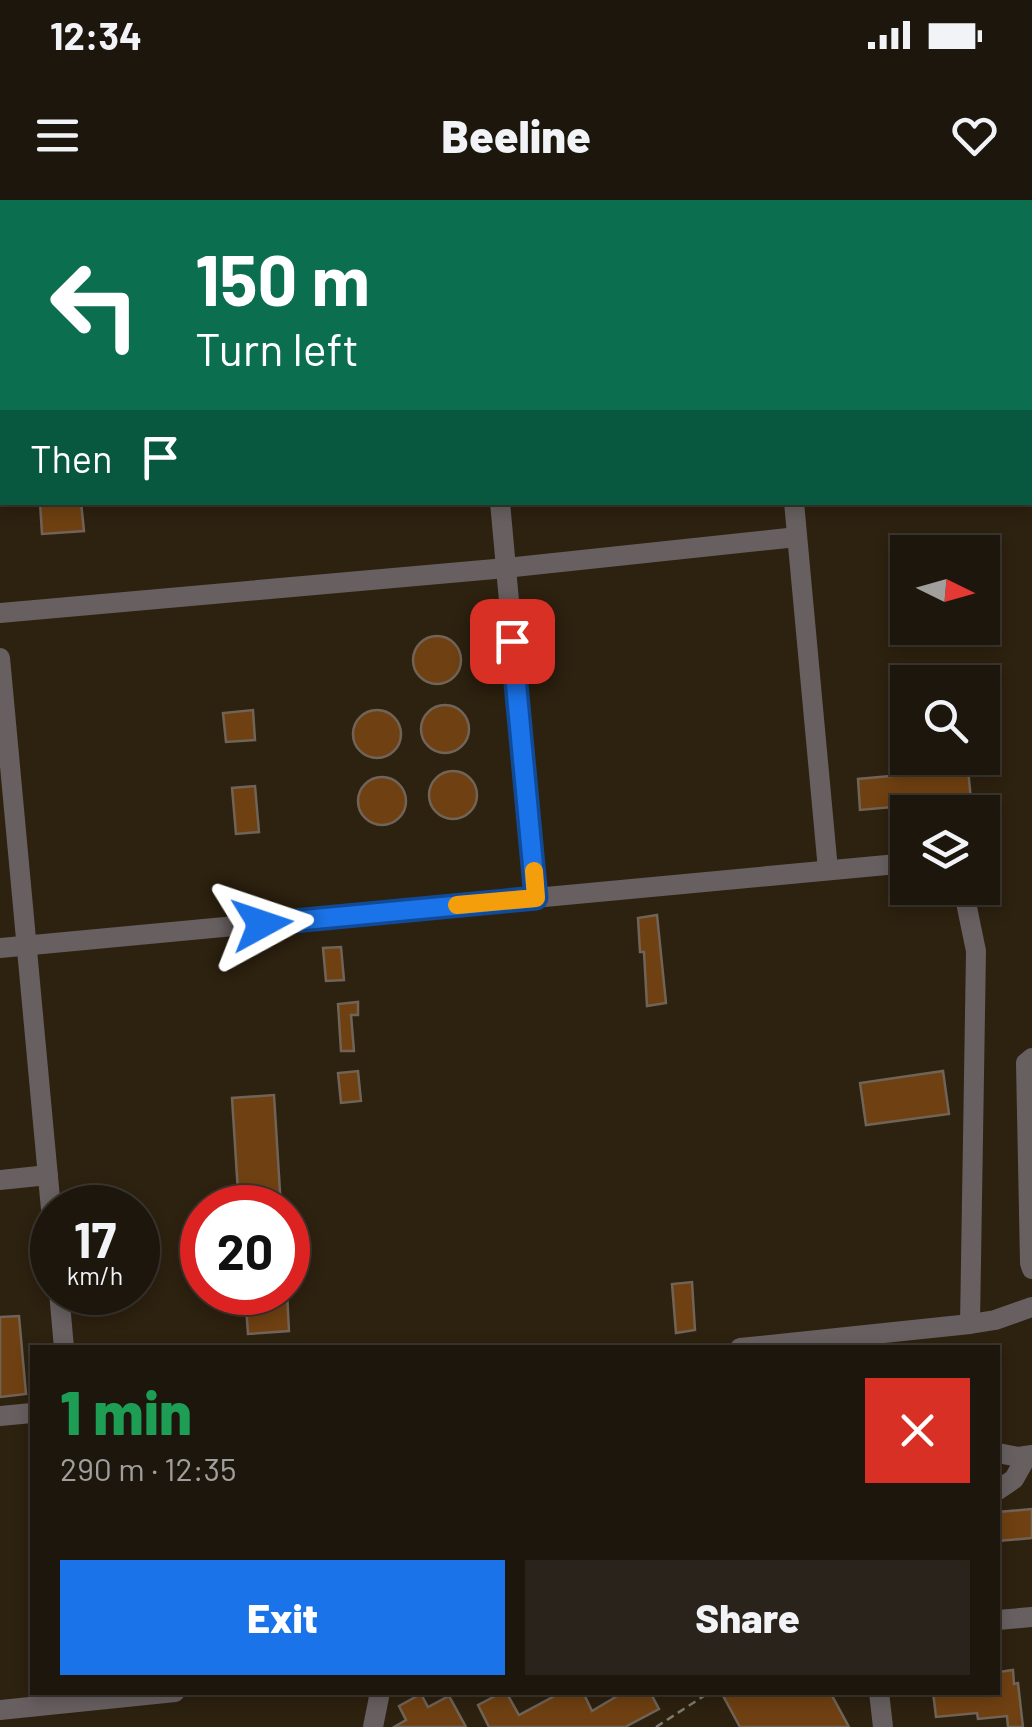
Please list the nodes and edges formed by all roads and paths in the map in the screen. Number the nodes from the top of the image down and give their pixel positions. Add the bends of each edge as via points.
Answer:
1 (500, 505) edge
2 (794, 505) edge
3 (797, 538) junction
4 (506, 568) junction
5 (0, 612) edge
6 (0, 658) edge
7 (890, 865) edge
8 (828, 870) junction
9 (536, 898) junction
10 (967, 905) edge
11 (27, 946) junction
12 (0, 948) edge
13 (1031, 1056) edge
14 (48, 1175) junction
15 (0, 1180) edge
16 (49, 1185) edge
17 (1032, 1269) edge
18 (1032, 1307) edge
19 (61, 1315) edge
20 (970, 1324) junction
21 (64, 1345) edge
22 (769, 1345) edge
23 (30, 1413) edge
24 (0, 1416) edge
25 (1000, 1454) edge
26 (1029, 1455) edge
27 (1000, 1489) edge
28 (1032, 1618) edge
29 (1000, 1620) edge
30 (146, 1695) edge
31 (379, 1695) edge
32 (705, 1695) edge
33 (878, 1695) edge
34 (0, 1710) edge
35 (373, 1727) edge
36 (656, 1727) edge
37 (883, 1727) edge

1 - 4 lane
2 - 3 lane
3 - 4 lane
3 - 8 lane
4 - 5 lane
4 - 9 lane
6 - 11 lane
7 - 8 lane
8 - 9 lane
9 - 11 lane
10 - 20 lane via 976,950
11 - 12 lane
11 - 14 lane
13 - 17 lane via 1026,1095
14 - 15 lane
14 - 16 lane
18 - 20 lane
19 - 21 lane
20 - 22 lane
23 - 24 lane
25 - 26 lane
26 - 27 lane
28 - 29 lane
30 - 34 lane
31 - 35 lane
32 - 36 path
33 - 37 lane

